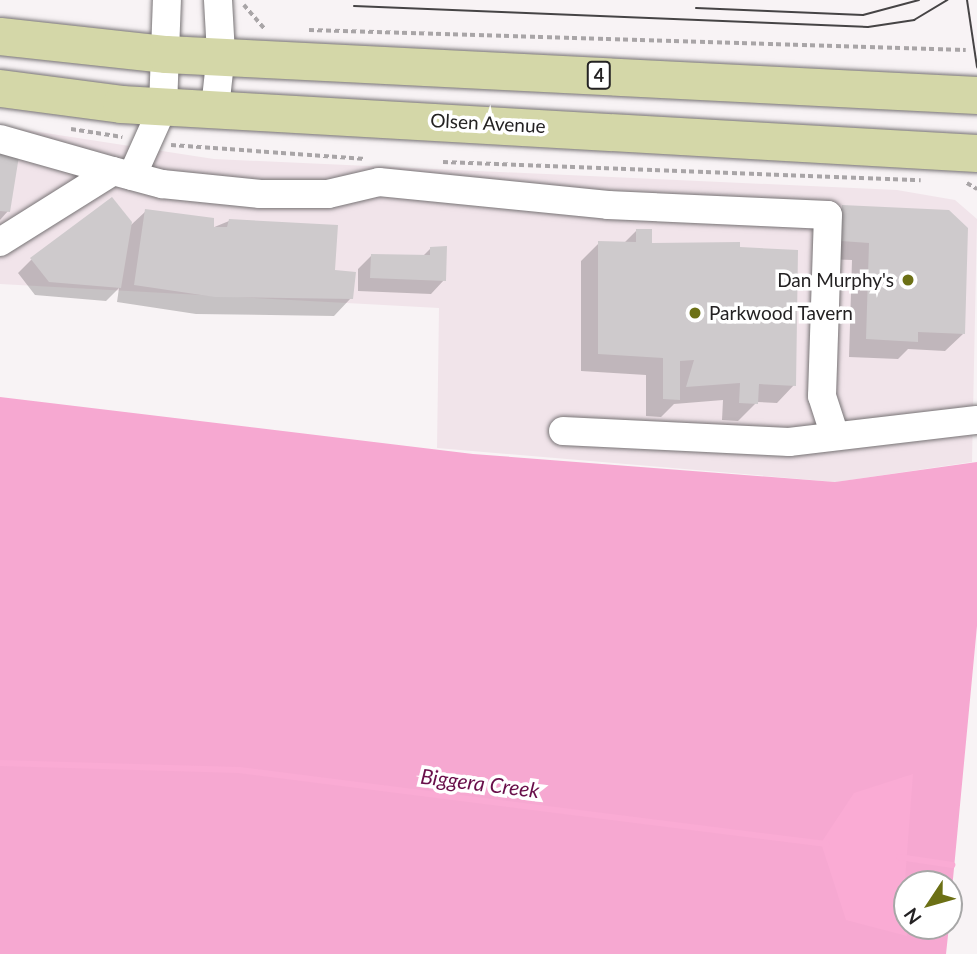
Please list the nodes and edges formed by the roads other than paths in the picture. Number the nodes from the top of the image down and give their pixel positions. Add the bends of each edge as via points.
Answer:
1 (167, 0) edge
2 (218, 0) edge
3 (0, 36) edge
4 (166, 54) junction
5 (222, 54) junction
6 (0, 88) edge
7 (977, 95) edge
8 (163, 107) junction
9 (215, 108) junction
10 (0, 139) edge
11 (967, 166) edge
12 (123, 173) junction
13 (0, 242) edge
14 (977, 420) edge
15 (563, 431) dead end
16 (834, 433) junction

1 - 4 street
2 - 5 street
3 - 4 main road, 4
4 - 5 main road, 4
4 - 8 street
5 - 7 main road, 4
5 - 9 street
6 - 8 main road, Olsen Avenue
8 - 9 main road, Olsen Avenue
8 - 12 street via 150,142
9 - 11 main road, Olsen Avenue
10 - 12 street
12 - 13 street
12 - 16 street via 260,194 328,194 379,182 608,205 828,215 822,396
14 - 16 street
15 - 16 street via 789,442

